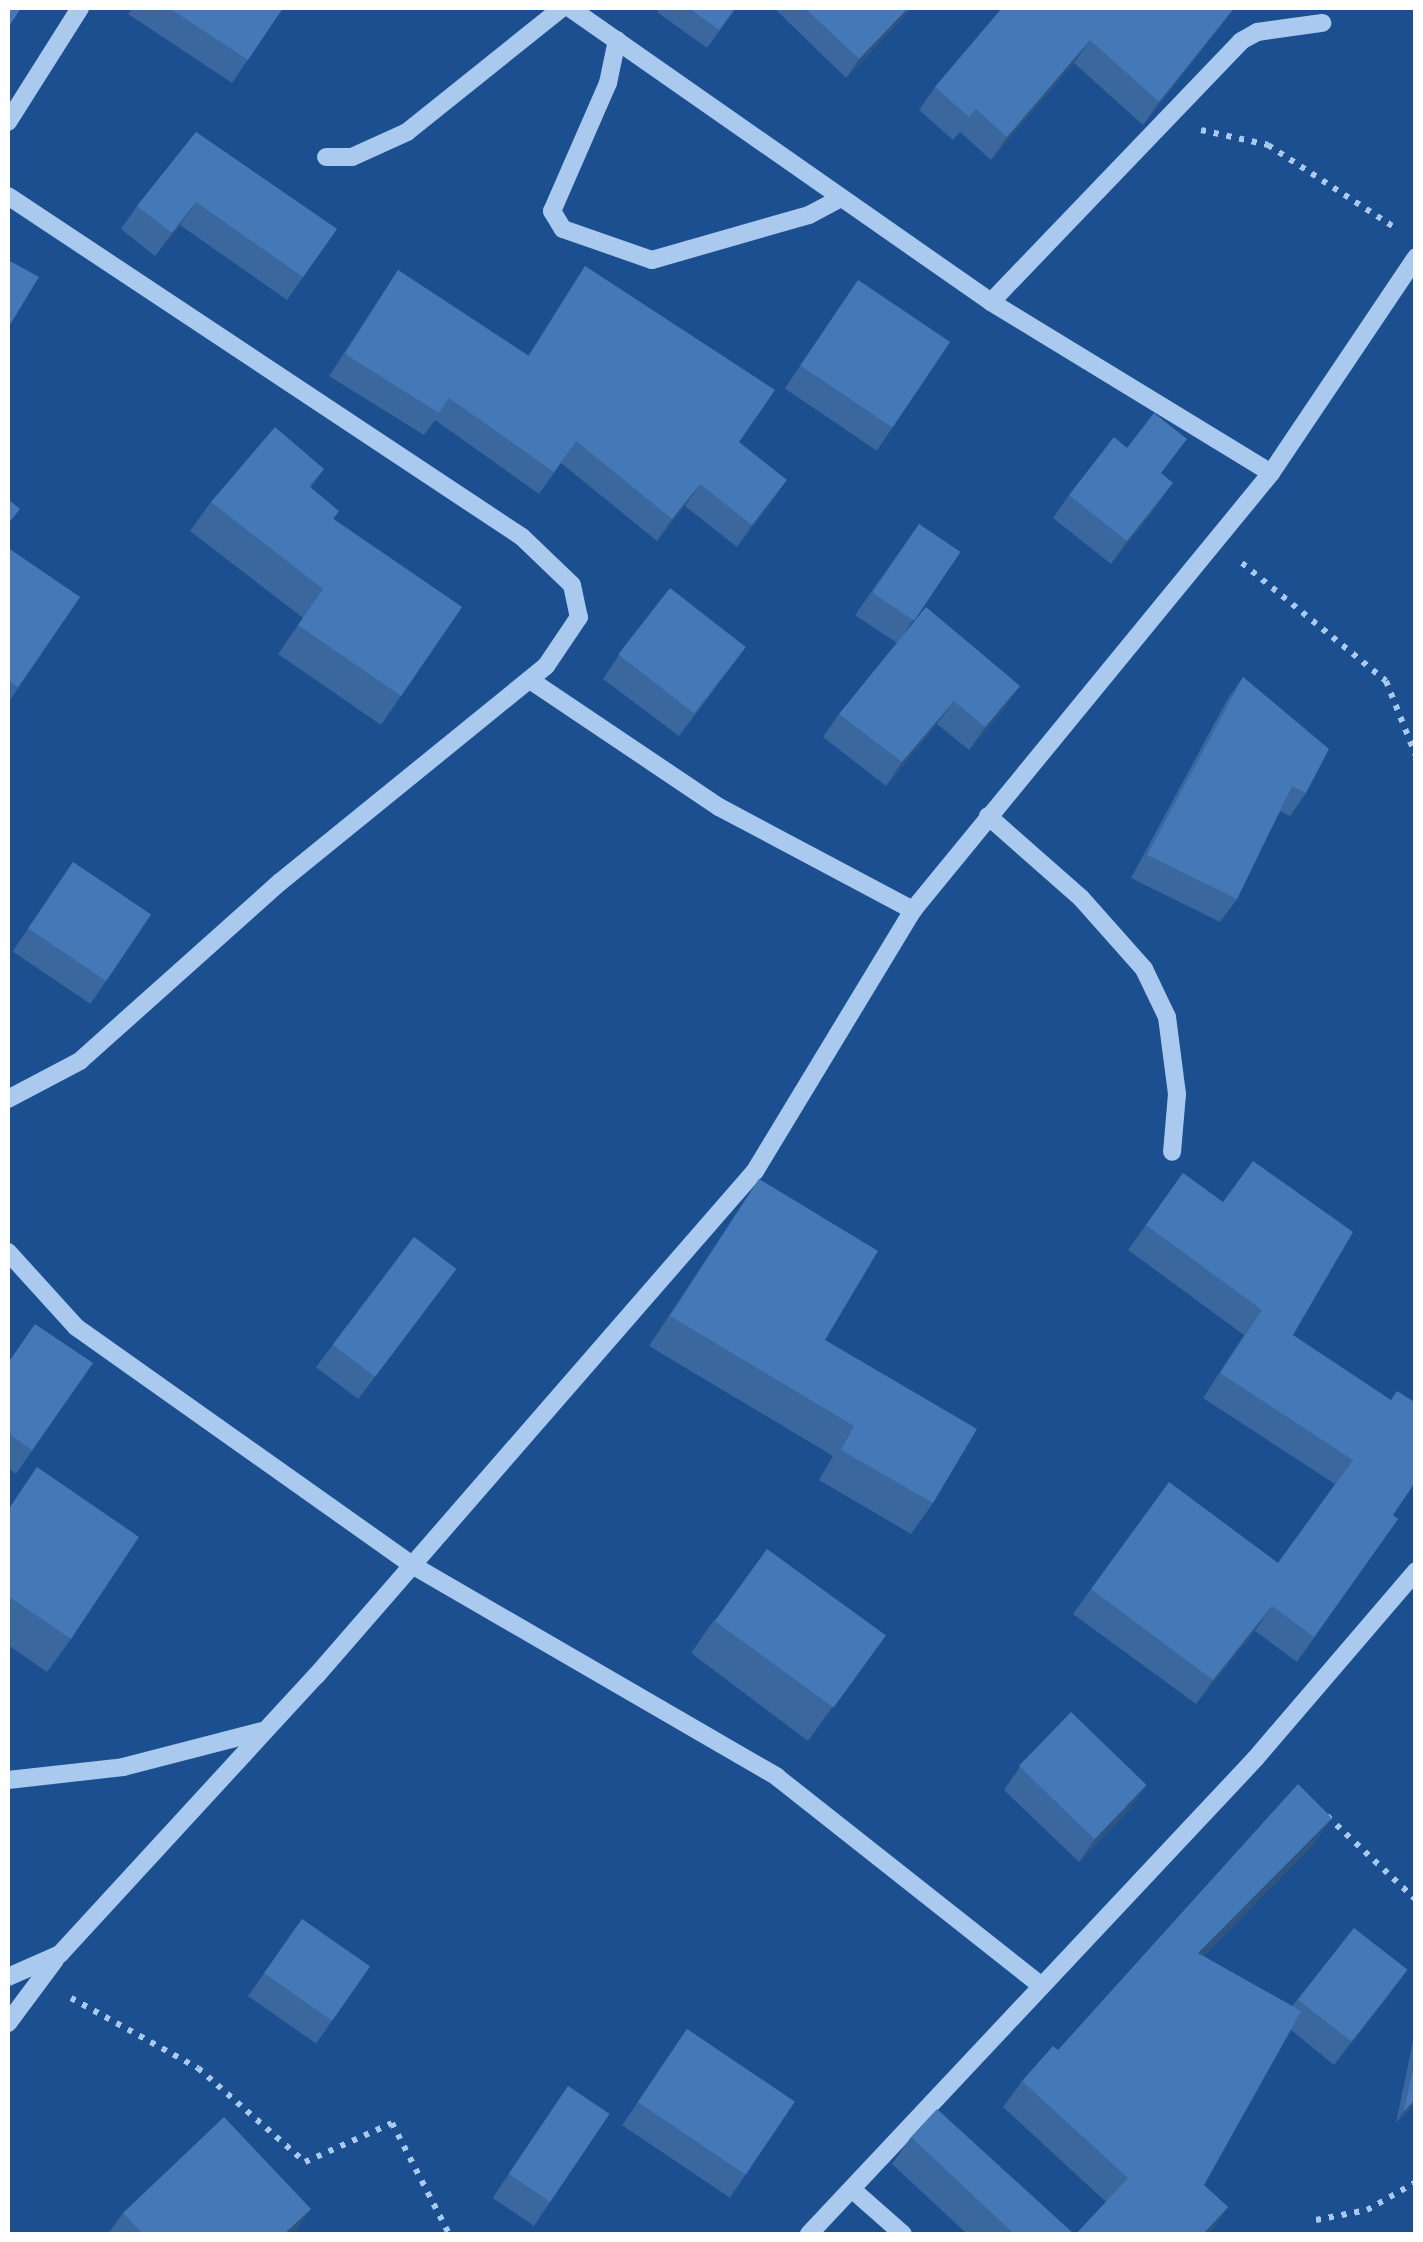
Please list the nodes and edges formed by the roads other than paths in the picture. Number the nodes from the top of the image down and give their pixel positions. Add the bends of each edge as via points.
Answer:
1 (80, 8) edge
2 (562, 8) edge
3 (570, 8) edge
4 (1322, 23) dead end
5 (617, 40) junction
6 (8, 122) edge
7 (326, 157) dead end
8 (8, 196) edge
9 (841, 198) junction
10 (1416, 257) edge
11 (991, 302) junction
12 (1272, 473) junction
13 (530, 680) junction
14 (988, 816) junction
15 (913, 910) junction
16 (8, 1099) edge
17 (1172, 1152) dead end
18 (8, 1252) edge
19 (412, 1565) junction
20 (1416, 1571) edge
21 (262, 1731) junction
22 (8, 1780) edge
23 (60, 1954) junction
24 (8, 1977) edge
25 (1042, 1986) junction
26 (8, 2023) edge
27 (854, 2192) junction
28 (809, 2234) edge
29 (903, 2234) edge

1 - 6 street
2 - 7 street via 407,132 352,156
3 - 5 street
4 - 11 street via 1241,40
5 - 9 street
5 - 9 street via 608,83 552,211 563,229 652,260 809,215
8 - 13 street via 522,538 572,585 578,602 575,630
9 - 11 street
10 - 12 street
11 - 12 street
12 - 14 street
13 - 15 street via 719,808
13 - 16 street via 280,882 80,1060
14 - 15 street
14 - 17 street via 1081,898 1144,969 1167,1017 1176,1094
15 - 19 street via 754,1171
18 - 19 street via 76,1328
19 - 21 street
19 - 25 street via 777,1777
20 - 25 street via 1256,1759
21 - 22 street via 123,1766
21 - 23 street
23 - 24 street
23 - 26 street
25 - 27 street
27 - 28 street
27 - 29 street

